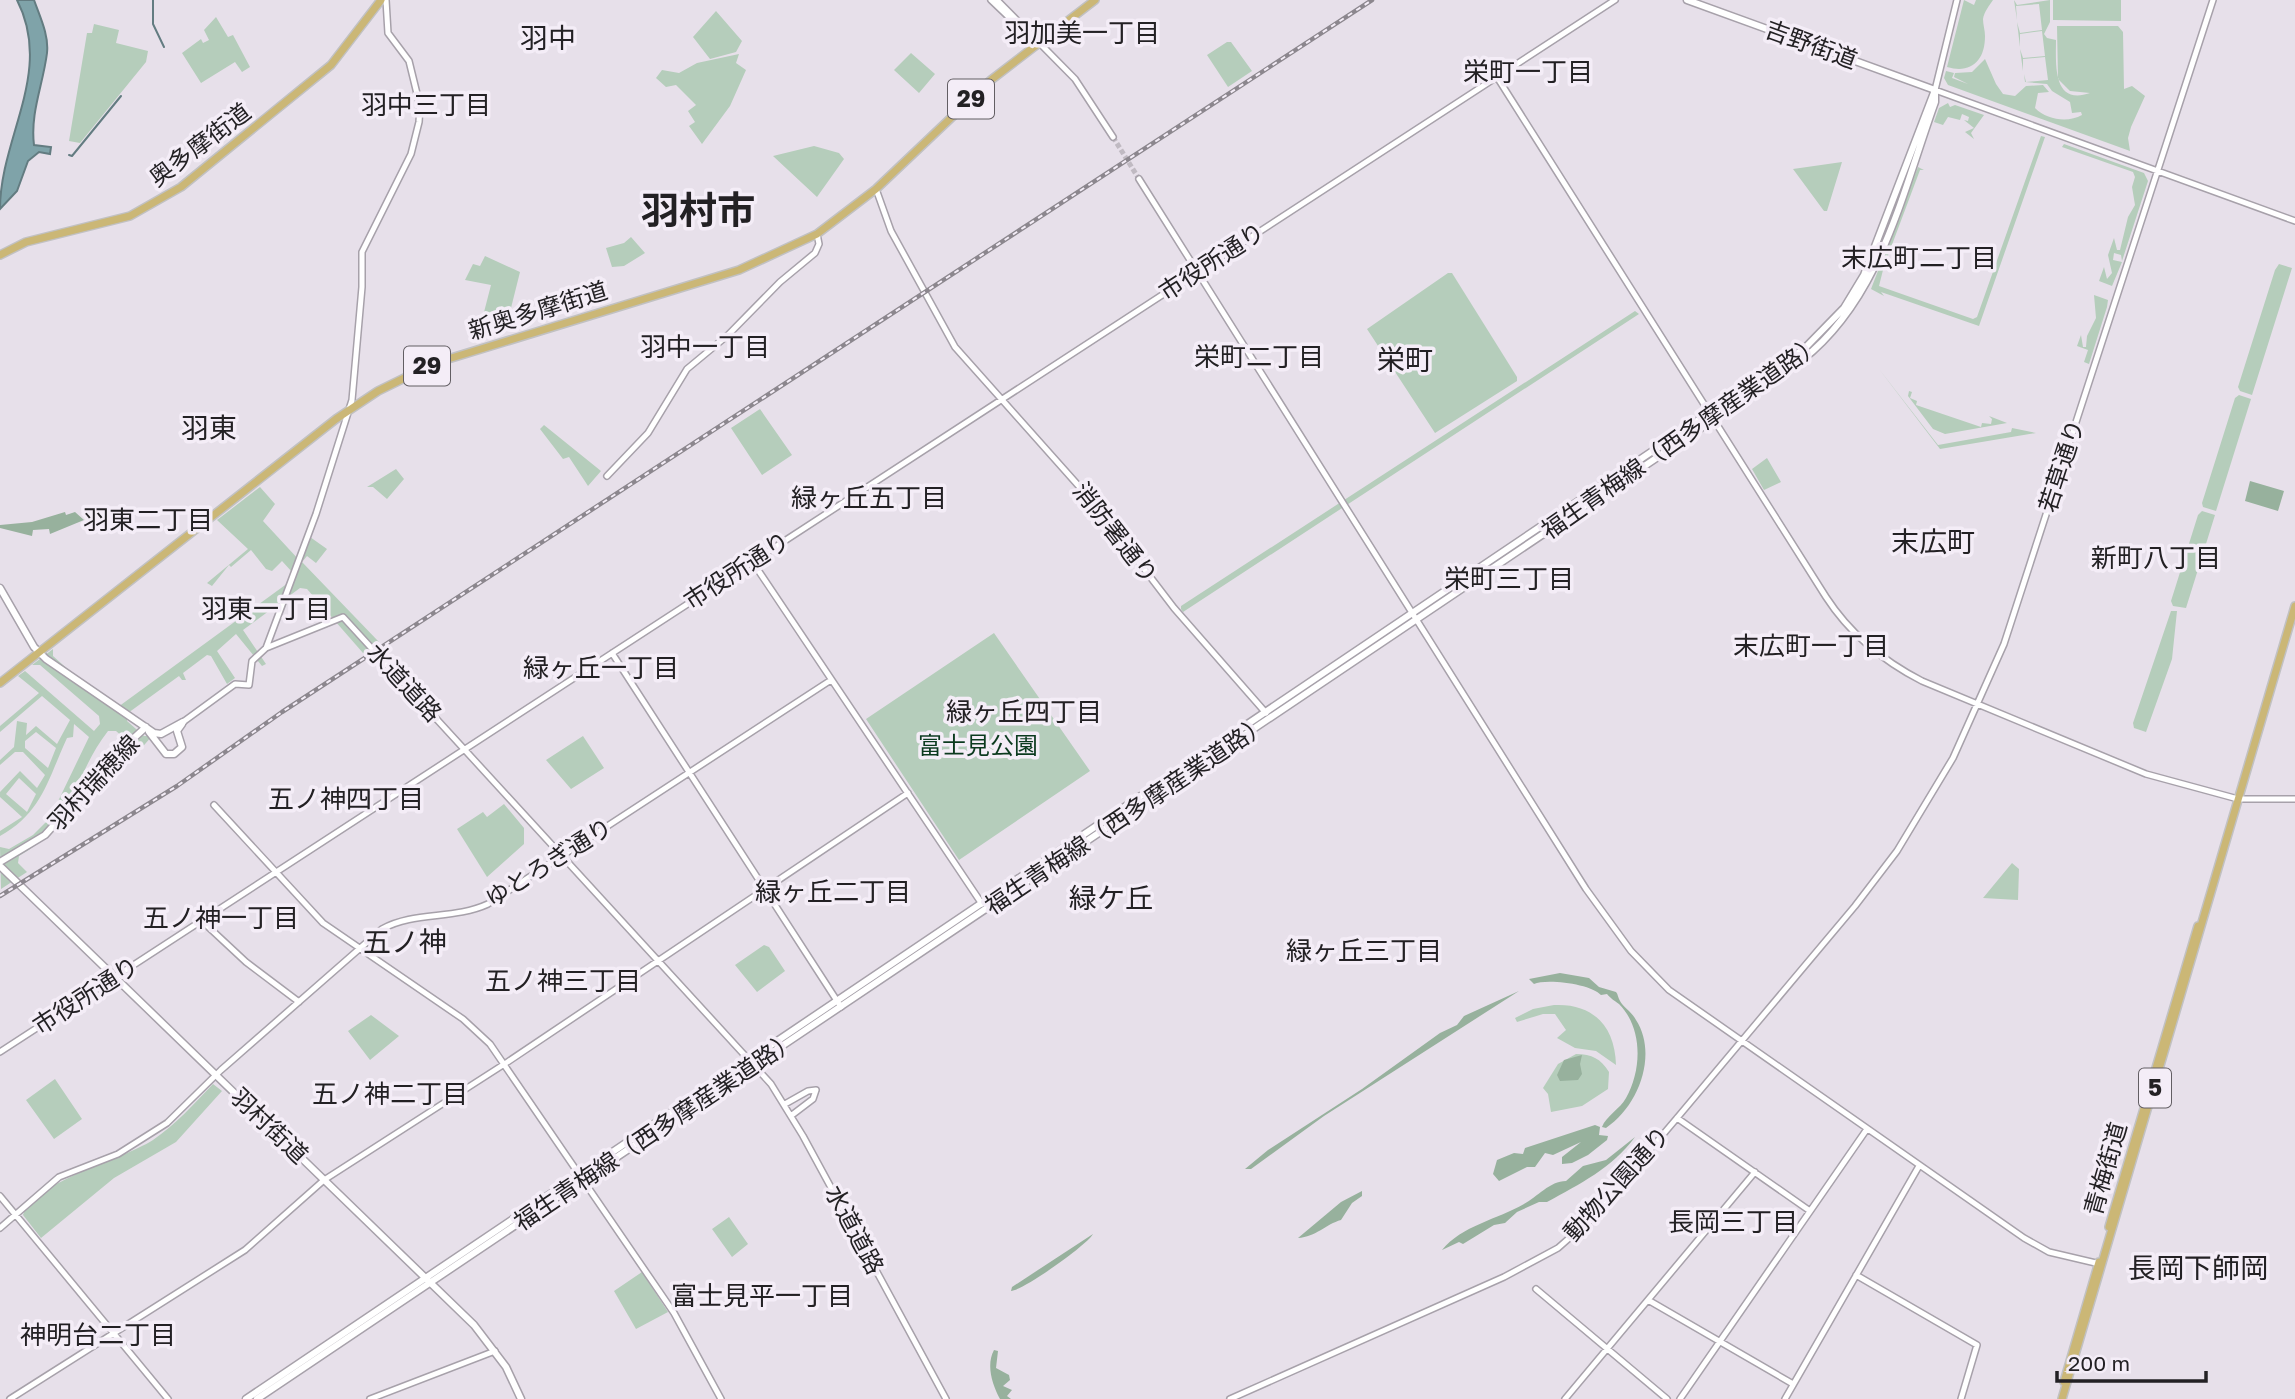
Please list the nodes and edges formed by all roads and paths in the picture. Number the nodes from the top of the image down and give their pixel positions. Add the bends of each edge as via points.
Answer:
1 (383, 0) edge
2 (991, 0) edge
3 (997, 0) edge
4 (1095, 0) edge
5 (1615, 0) edge
6 (1687, 0) edge
7 (1957, 0) edge
8 (2213, 0) edge
9 (1005, 10) junction
10 (1039, 43) junction
11 (1497, 77) junction
12 (1935, 90) junction
13 (1113, 137) tunnel mouth
14 (2158, 170) junction
15 (1139, 178) tunnel mouth
16 (876, 188) junction
17 (1901, 188) junction
18 (2295, 221) edge
19 (817, 234) junction
20 (0, 255) edge
21 (1197, 272) junction
22 (1792, 362) junction
23 (1001, 398) junction
24 (349, 409) junction
25 (1712, 417) junction
26 (607, 476) dead end
27 (752, 561) junction
28 (0, 588) edge
29 (2295, 606) edge
30 (1415, 617) junction
31 (266, 648) junction
32 (38, 653) junction
33 (612, 653) junction
34 (831, 680) junction
35 (0, 683) edge
36 (1979, 705) junction
37 (1267, 716) junction
38 (183, 722) junction
39 (146, 727) junction
40 (167, 730) junction
41 (179, 734) junction
42 (465, 749) junction
43 (689, 773) junction
44 (908, 793) junction
45 (2238, 799) junction
46 (2295, 799) edge
47 (214, 806) dead end
48 (562, 856) junction
49 (0, 864) edge
50 (275, 874) junction
51 (764, 889) junction
52 (984, 906) junction
53 (1855, 906) joint
54 (202, 921) junction
55 (358, 949) junction
56 (658, 960) junction
57 (114, 977) junction
58 (299, 1002) junction
59 (839, 1004) junction
60 (1741, 1042) junction
61 (0, 1052) edge
62 (506, 1063) junction
63 (752, 1063) junction
64 (216, 1075) junction
65 (785, 1104) junction
66 (792, 1115) junction
67 (1677, 1118) junction
68 (1867, 1129) junction
69 (1919, 1166) junction
70 (1755, 1172) junction
71 (580, 1173) junction
72 (324, 1180) junction
73 (585, 1180) junction
74 (0, 1196) edge
75 (1810, 1211) junction
76 (16, 1214) junction
77 (0, 1228) edge
78 (2101, 1265) junction
79 (1856, 1275) junction
80 (424, 1277) junction
81 (431, 1284) junction
82 (1536, 1289) dead end
83 (1648, 1300) junction
84 (114, 1333) junction
85 (1720, 1342) junction
86 (1607, 1349) junction
87 (495, 1351) junction
88 (1793, 1384) junction
89 (10, 1399) edge
90 (168, 1399) edge
91 (246, 1399) edge
92 (257, 1399) edge
93 (370, 1399) edge
94 (521, 1399) edge
95 (721, 1399) edge
96 (946, 1399) edge
97 (1230, 1399) edge
98 (1565, 1399) edge
99 (1667, 1399) edge
100 (1680, 1399) edge
101 (1784, 1399) edge
102 (1961, 1399) edge
103 (2060, 1399) edge

1 - 20 main road, 奥多摩街道 via 331,65 181,187 130,216 26,242
1 - 24 street via 388,33 409,61 421,114 411,154 362,252
2 - 9 street
3 - 9 street
4 - 10 main road, 新奥多摩街道 / 29
5 - 11 street, 市役所通り
6 - 12 main road, 吉野街道
7 - 12 street
8 - 14 street, 若草通り
9 - 10 street
10 - 13 street via 1075,79
10 - 16 main road, 新奥多摩街道 / 29 via 991,80
11 - 21 street, 市役所通り
11 - 25 street
12 - 14 street
12 - 17 main road, 福生青梅線（西多摩産業道路） via 1935,102
14 - 18 street
14 - 36 street, 若草通り via 2012,620
15 - 21 street
16 - 19 main road, 新奥多摩街道 / 29
16 - 23 street, 消防署通り via 891,231 957,350
17 - 22 main road, 福生青梅線（西多摩産業道路） via 1852,296
17 - 22 main road, 福生青梅線（西多摩産業道路） via 1876,265 1858,299 1827,338
19 - 24 main road, 新奥多摩街道 / 29 via 739,270 435,363
19 - 26 street via 815,253 687,369 648,433
21 - 23 street, 市役所通り
21 - 30 street
22 - 25 main road, 福生青梅線（西多摩産業道路）
23 - 27 street, 市役所通り
23 - 37 street, 消防署通り via 1093,502 1174,608
24 - 31 street
24 - 32 main road, 新奥多摩街道 / 29
25 - 30 main road, 福生青梅線（西多摩産業道路）
25 - 36 street via 1850,629 1896,667
27 - 33 street, 市役所通り
27 - 34 street
28 - 32 main road
29 - 45 main road, 青梅街道 / 5
30 - 37 main road, 福生青梅線（西多摩産業道路）
30 - 60 street via 1610,925 1669,990
31 - 38 street via 254,658 249,685 235,684
31 - 42 street, 水道道路 via 342,617
32 - 35 main road, 新奥多摩街道 / 29
32 - 39 main road, 羽村瑞穂線
33 - 42 street, 市役所通り
33 - 43 street
34 - 43 street, ゆとろぎ通り
34 - 44 street
36 - 45 street via 2134,769
36 - 53 street, 若草通り via 1928,801
37 - 52 main road, 福生青梅線（西多摩産業道路）
38 - 40 main road
38 - 41 main road
39 - 40 main road via 155,734
39 - 41 main road via 168,754 182,747
39 - 49 main road, 羽村瑞穂線 via 45,835
40 - 41 main road
42 - 48 street, 水道道路
42 - 50 street, 市役所通り
43 - 48 street, ゆとろぎ通り
43 - 51 street
44 - 51 street
44 - 52 street
45 - 46 street
45 - 78 main road, 青梅街道 / 5
47 - 50 street
48 - 55 street, ゆとろぎ通り via 478,908 451,916 398,921
48 - 56 street, 水道道路
49 - 57 main road, 羽村街道
50 - 54 street, 市役所通り
50 - 55 street via 317,917
51 - 56 street
51 - 59 street
52 - 59 main road, 福生青梅線（西多摩産業道路）
53 - 60 street, 動物公園通り
54 - 57 street, 市役所通り
54 - 58 street
55 - 58 street, ゆとろぎ通り
55 - 62 street via 463,1019
56 - 62 street
56 - 63 street, 水道道路
57 - 61 street, 市役所通り
57 - 64 main road, 羽村街道
58 - 64 street, ゆとろぎ通り
59 - 63 main road, 福生青梅線（西多摩産業道路）
60 - 67 street, 動物公園通り
60 - 68 street
62 - 71 street
62 - 72 street
63 - 65 street, 水道道路
63 - 71 main road, 福生青梅線（西多摩産業道路）
63 - 73 main road, 福生青梅線（西多摩産業道路）
64 - 72 main road, 羽村街道
64 - 76 street, ゆとろぎ通り via 151,1135 60,1177
65 - 66 street, 水道道路
65 - 66 street via 816,1090 813,1099
66 - 96 street, 水道道路
67 - 70 street
67 - 97 street, 動物公園通り via 1592,1218 1558,1248 1504,1277
68 - 69 street
68 - 75 street
69 - 78 street via 2035,1245
69 - 79 street
70 - 75 street
70 - 83 street
71 - 73 street
71 - 80 main road, 福生青梅線（西多摩産業道路）
72 - 80 main road, 羽村街道
72 - 84 street via 245,1250
73 - 81 main road, 福生青梅線（西多摩産業道路）
73 - 95 street via 674,1313
74 - 76 street
75 - 85 street
76 - 77 street, ゆとろぎ通り
76 - 84 street
78 - 103 main road, 青梅街道 / 5
79 - 88 street
79 - 102 street via 1977,1345
80 - 81 main road, 羽村街道
80 - 91 main road, 福生青梅線（西多摩産業道路）
81 - 87 main road, 羽村街道
81 - 92 main road, 福生青梅線（西多摩産業道路）
82 - 86 street
83 - 85 street
83 - 86 street
84 - 89 street
84 - 90 street
85 - 88 street
85 - 100 street
86 - 98 street
86 - 99 street
87 - 93 street
87 - 94 main road, 羽村街道
88 - 101 street

